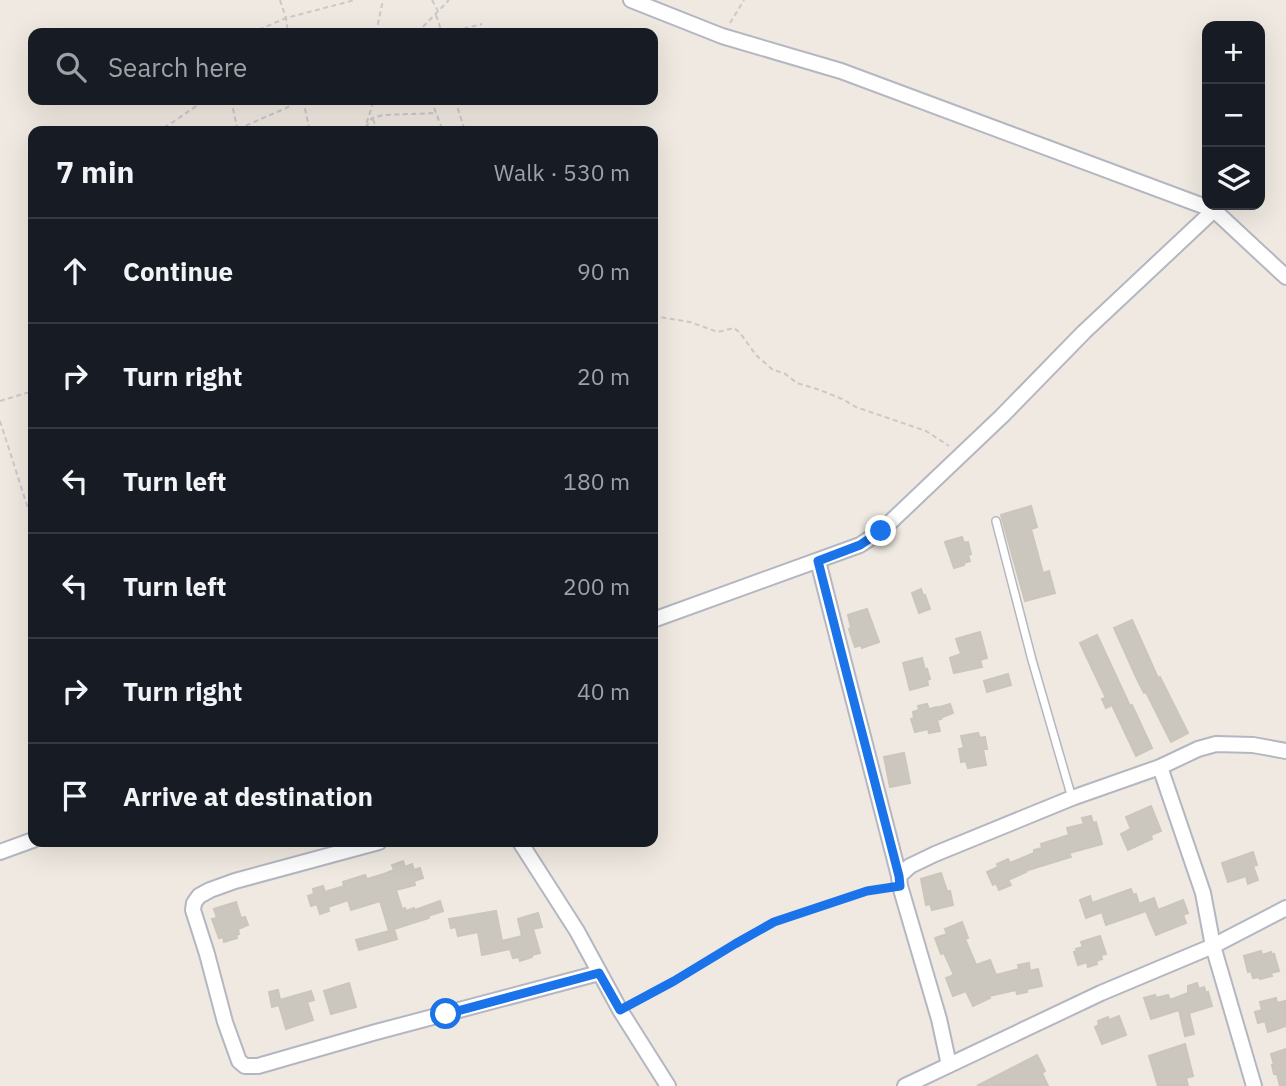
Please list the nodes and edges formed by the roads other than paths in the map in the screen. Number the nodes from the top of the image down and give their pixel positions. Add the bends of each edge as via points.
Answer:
1 (631, 0) edge
2 (1202, 206) edge
3 (1214, 210) joint
4 (1286, 276) edge
5 (996, 521) dead end
6 (818, 561) junction
7 (658, 618) edge
8 (1286, 751) edge
9 (1160, 767) junction
10 (1072, 798) junction
11 (28, 843) edge
12 (361, 847) edge
13 (523, 847) edge
14 (0, 852) edge
15 (899, 881) junction
16 (1286, 908) edge
17 (1213, 946) junction
18 (599, 973) junction
19 (949, 1065) junction
20 (668, 1086) edge
21 (905, 1086) edge
22 (1254, 1086) edge

1 - 2 street via 722,36 841,71
3 - 4 street
3 - 6 street via 881,531 860,545
5 - 10 lane
6 - 7 street
6 - 15 street
8 - 9 street via 1216,744
9 - 10 street
9 - 17 street via 1203,892
10 - 15 street via 934,854 911,866
11 - 14 street
12 - 18 street via 235,881 210,890 194,903 225,1022 239,1061 246,1066
13 - 18 street
15 - 19 street
16 - 17 street
17 - 19 street
17 - 22 street
18 - 20 street
19 - 21 street

